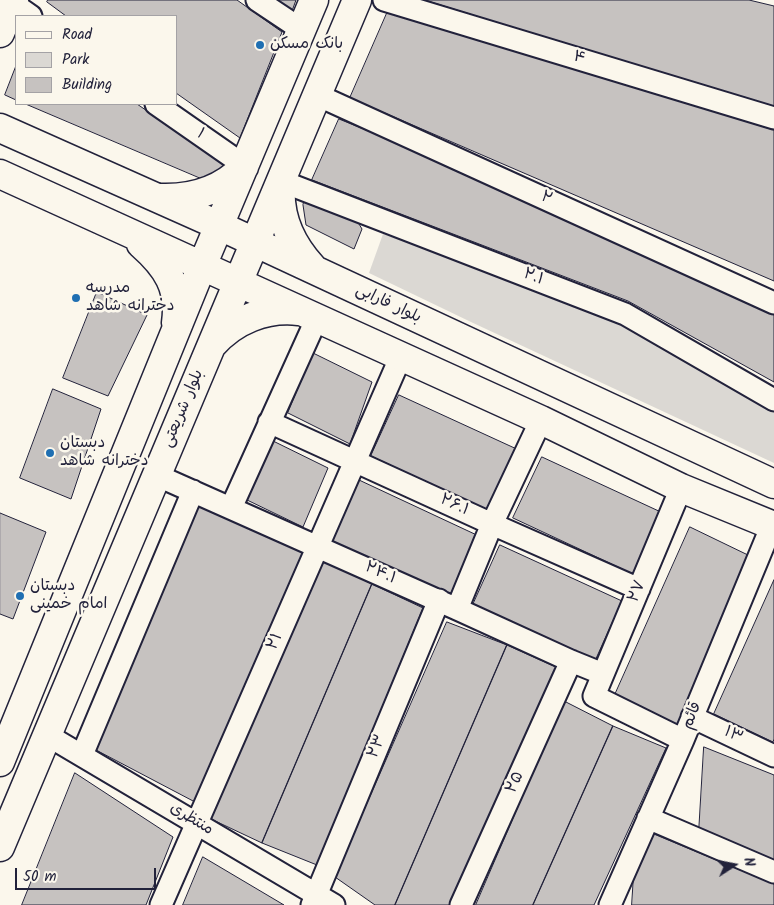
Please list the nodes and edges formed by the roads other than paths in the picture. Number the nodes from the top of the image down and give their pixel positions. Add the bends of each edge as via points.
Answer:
1 (257, 0) edge
2 (314, 0) edge
3 (357, 0) edge
4 (384, 0) edge
5 (16, 5) edge
6 (302, 30) junction
7 (0, 33) edge
8 (317, 95) junction
9 (157, 105) edge
10 (774, 118) edge
11 (0, 128) edge
12 (245, 166) junction
13 (0, 174) edge
14 (281, 181) junction
15 (157, 198) junction
16 (220, 226) junction
17 (129, 233) junction
18 (255, 243) junction
19 (202, 266) junction
20 (317, 272) junction
21 (237, 282) junction
22 (774, 303) edge
23 (310, 315) junction
24 (174, 335) junction
25 (210, 348) junction
26 (401, 356) junction
27 (774, 400) edge
28 (541, 420) junction
29 (269, 422) junction
30 (356, 461) junction
31 (156, 475) junction
32 (774, 484) edge
33 (681, 488) junction
34 (193, 491) junction
35 (231, 508) junction
36 (492, 524) junction
37 (773, 525) edge
38 (318, 547) junction
39 (639, 589) junction
40 (448, 604) junction
41 (571, 661) junction
42 (603, 674) junction
43 (692, 717) junction
44 (47, 735) junction
45 (683, 740) junction
46 (82, 755) junction
47 (774, 756) edge
48 (0, 762) edge
49 (648, 818) junction
50 (196, 823) junction
51 (0, 847) edge
52 (774, 872) edge
53 (321, 901) edge
54 (161, 905) edge
55 (461, 905) edge
56 (610, 905) edge

1 - 6 street
2 - 6 main road
3 - 8 main road, بلوار شریعتی
4 - 10 street, ۴
5 - 7 main road
6 - 12 main road
8 - 14 main road, بلوار شریعتی
8 - 22 street, ۲
9 - 12 street, ۱
11 - 15 main road, بلوار فارابی
12 - 15 main road via 221,186 204,193
12 - 16 main road
13 - 17 main road
14 - 18 main road, بلوار شریعتی
14 - 20 main road via 280,206 290,236 295,247
14 - 27 street, ۲.۱ via 625,314
15 - 16 main road, بلوار فارابی
16 - 18 main road, بلوار فارابی
16 - 19 main road
17 - 19 main road
17 - 24 main road via 169,275 178,308
18 - 20 main road, بلوار فارابی
18 - 21 main road, بلوار شریعتی
19 - 21 main road
19 - 24 main road
20 - 32 main road, بلوار فارابی
21 - 23 main road
21 - 25 main road, بلوار شریعتی
23 - 25 main road via 277,310 252,317 238,323
23 - 26 main road
23 - 29 street
24 - 25 main road via 184,322 200,314 212,325
24 - 48 main road
25 - 31 main road, بلوار شریعتی
26 - 28 main road
26 - 30 street, ۲۱
28 - 33 main road
28 - 36 street, ۲۳
29 - 30 street, ۲۶.۱
29 - 35 street
30 - 36 street, ۲۶.۱
30 - 38 street, ۲۱
31 - 34 street, ۲۴.۱
31 - 44 main road, بلوار شریعتی
33 - 37 main road
33 - 39 street, ۲۷
34 - 35 street, ۲۴.۱
34 - 46 street
35 - 38 street, ۲۴.۱
36 - 39 street, ۲۶.۱
36 - 40 street, ۲۳
37 - 43 street, قائم
38 - 40 street, ۲۴.۱
38 - 50 street, ۲۱
39 - 42 street, ۲۷
40 - 41 street, ۲۴.۱
40 - 53 street, ۲۳
41 - 42 street, ۲۴.۱
41 - 55 street, ۲۵
42 - 45 street, ۲۷ via 594,696
43 - 45 street, قائم
43 - 47 street, ۱۳
44 - 46 street, منتظری
44 - 51 main road, بلوار شریعتی
45 - 49 street, قائم
46 - 50 street, منتظری
49 - 52 street
49 - 56 street, قائم
50 - 53 street, منتظری
50 - 54 street, ۲۱

